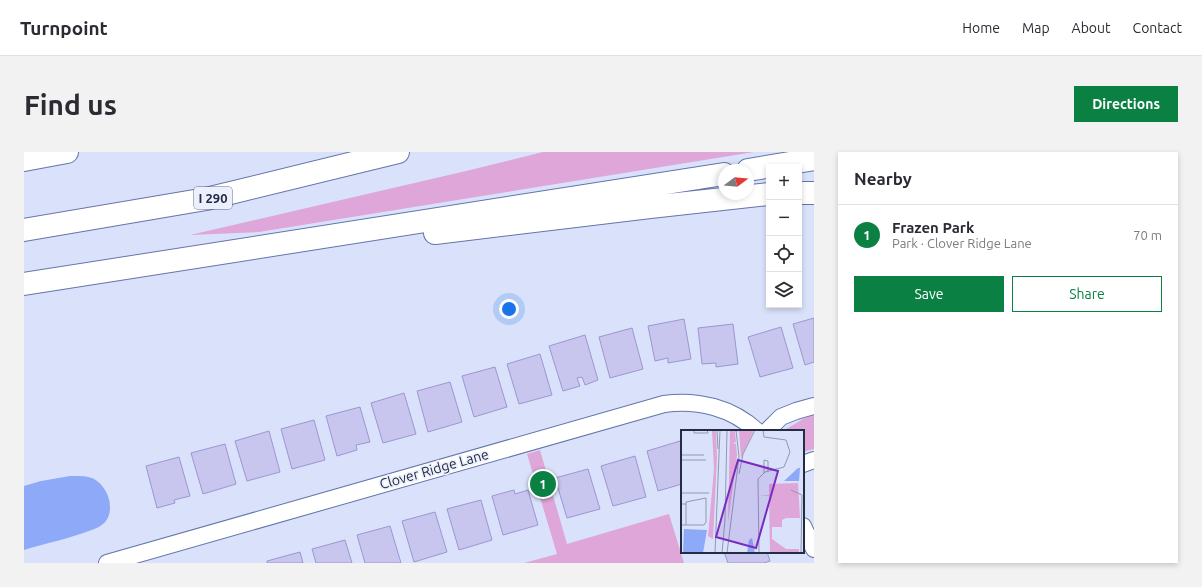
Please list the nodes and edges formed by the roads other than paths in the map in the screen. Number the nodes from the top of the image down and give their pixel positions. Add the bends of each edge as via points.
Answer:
1 (67, 152) edge
2 (398, 152) edge
3 (814, 159) edge
4 (24, 160) edge
5 (754, 169) edge
6 (718, 175) edge
7 (802, 193) edge
8 (814, 193) edge
9 (766, 194) edge
10 (24, 230) edge
11 (342, 234) junction
12 (24, 284) edge
13 (814, 406) edge
14 (756, 430) edge
15 (768, 430) edge
16 (814, 460) edge
17 (804, 464) edge
18 (804, 528) edge
19 (814, 549) edge
20 (107, 563) edge

1 - 4 highway
2 - 10 highway, I 290 via 206,199
3 - 5 highway
6 - 11 highway
7 - 8 highway
9 - 11 highway via 409,237
11 - 12 highway
13 - 15 street via 781,418
14 - 20 street, Clover Ridge Lane via 730,413 713,406 687,402 664,404
16 - 17 street
18 - 19 street

